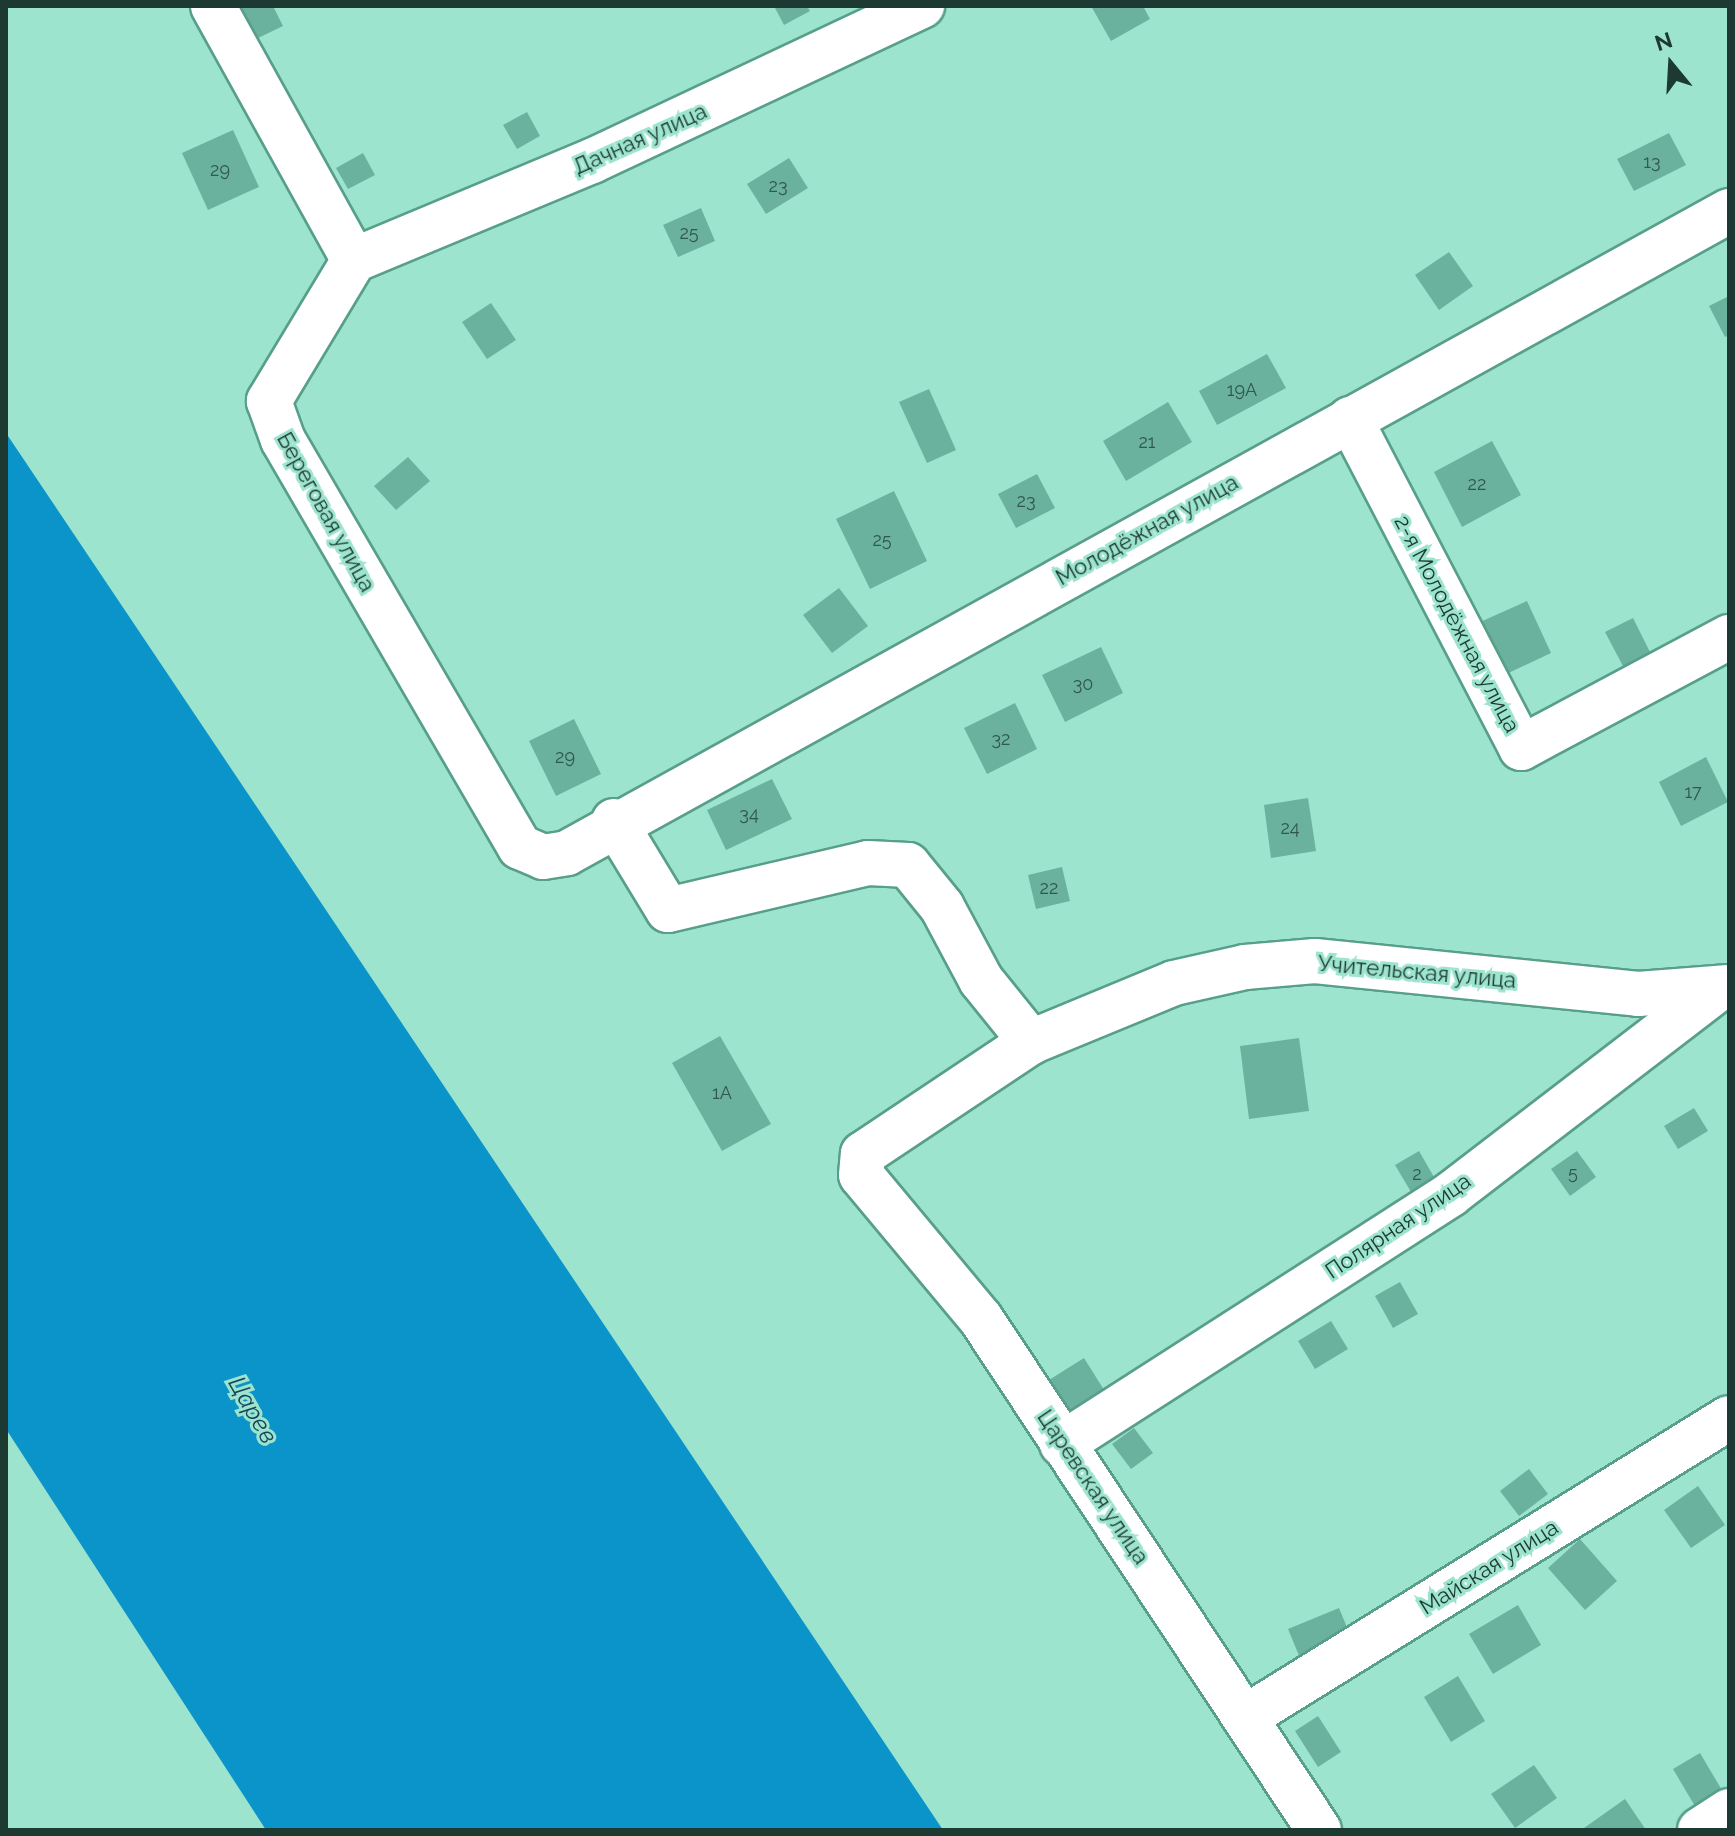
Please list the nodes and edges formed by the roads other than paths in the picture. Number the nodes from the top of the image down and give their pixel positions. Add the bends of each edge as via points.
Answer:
1 (213, 6) edge
2 (922, 6) edge
3 (1729, 211) edge
4 (354, 260) junction
5 (1350, 419) junction
6 (1729, 637) edge
7 (614, 821) junction
8 (567, 853) joint
9 (1724, 987) edge
10 (1031, 1042) junction
11 (863, 1154) joint
12 (1729, 1418) edge
13 (1062, 1444) junction
14 (1249, 1715) junction
15 (1729, 1811) edge
16 (1319, 1830) edge
17 (1700, 1830) edge

1 - 4 street
2 - 4 street, Дачная улица via 592,161
3 - 5 street, Молодёжная улица
4 - 8 street, Береговая улица via 269,401 283,440 520,847 543,857
5 - 6 street, 2-я Молодёжная улица via 1521,748
5 - 7 street, Молодёжная улица
7 - 8 street, Молодёжная улица
7 - 10 street via 668,910 868,863 908,865 942,907 981,980
9 - 10 street, Учительская улица via 1638,994 1315,961 1174,983
9 - 13 street, Полярная улица via 1451,1194
10 - 11 street, Учительская улица
11 - 13 street, Царевская улица via 861,1175 981,1319
12 - 14 street, Майская улица
13 - 14 street, Царевская улица
14 - 16 street, Царевская улица
15 - 17 street

